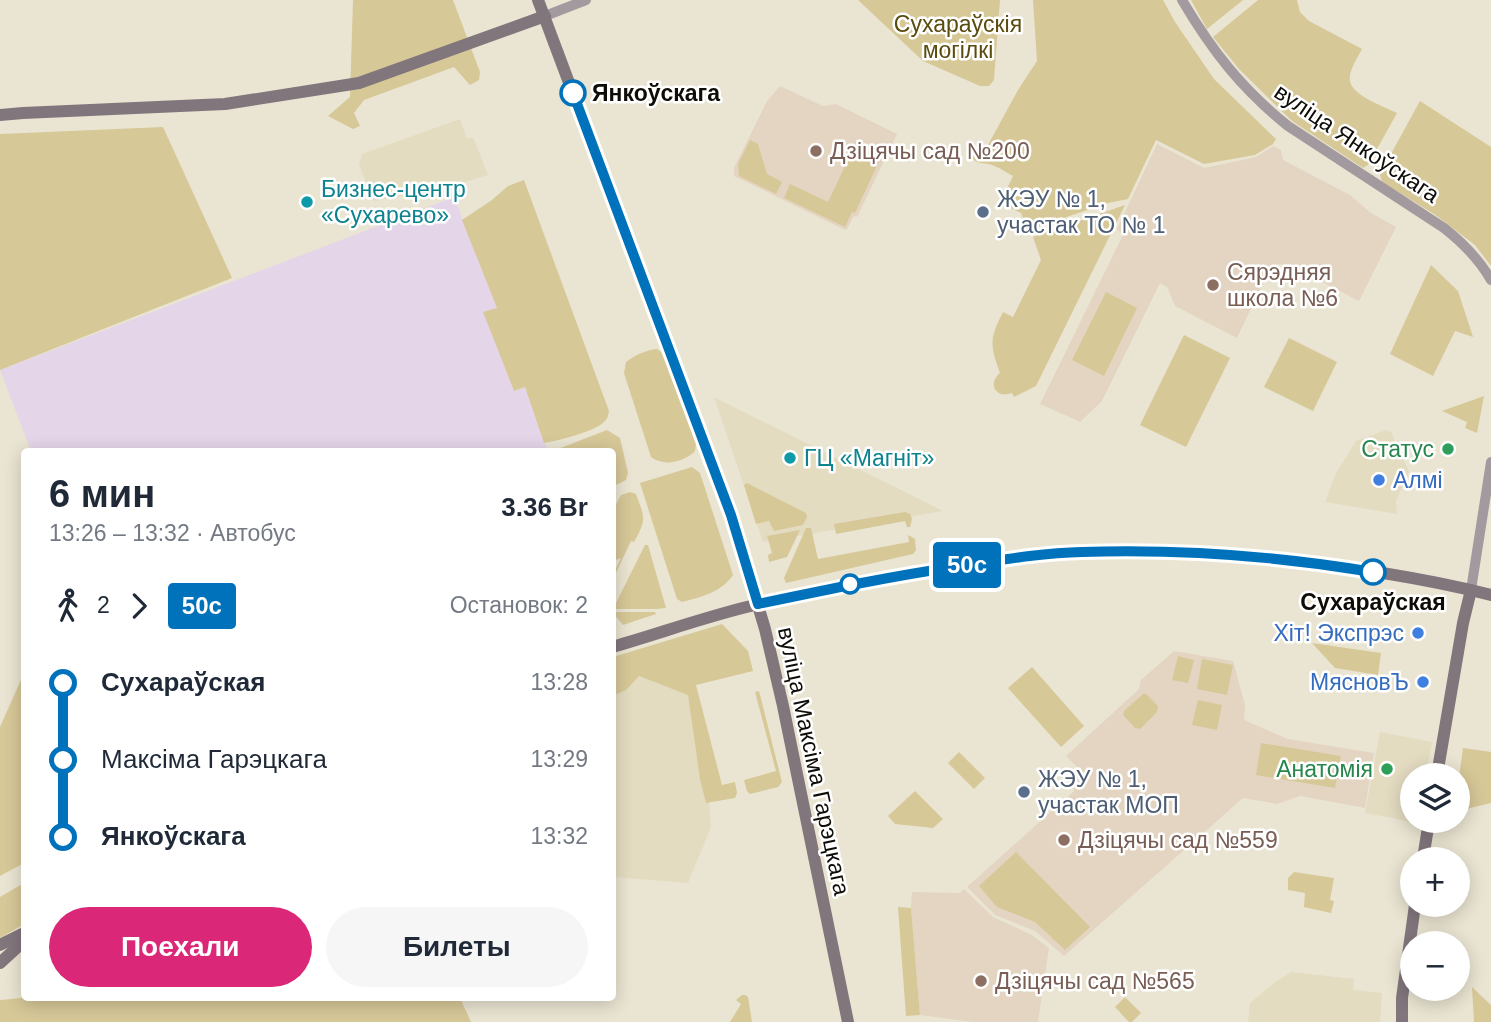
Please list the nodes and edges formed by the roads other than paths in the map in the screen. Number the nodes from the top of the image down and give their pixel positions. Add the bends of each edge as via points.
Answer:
1 (538, 0) edge
2 (586, 0) edge
3 (1182, 0) edge
4 (545, 16) junction
5 (0, 115) edge
6 (1491, 280) edge
7 (1491, 462) edge
8 (750, 578) junction
9 (1471, 590) junction
10 (1491, 594) edge
11 (758, 604) junction
12 (726, 612) junction
13 (616, 647) edge
14 (1439, 763) edge
15 (1413, 917) edge
16 (21, 934) edge
17 (21, 944) edge
18 (0, 945) edge
19 (0, 963) edge
20 (848, 1022) edge
21 (1402, 1022) edge

1 - 4 main road, вуліца Максіма Гарэцкага
2 - 4 street
3 - 6 street, вуліца Янкоўскага via 1222,62 1265,108 1460,240
4 - 5 main road via 359,83 225,104
4 - 8 main road, вуліца Максіма Гарэцкага via 731,515
7 - 9 street
8 - 11 main road, вуліца Максіма Гарэцкага
8 - 12 main road via 745,596
9 - 10 main road
9 - 11 main road via 1311,562 1167,552 1080,552 875,579
9 - 14 main road
11 - 12 main road
11 - 20 main road, вуліца Максіма Гарэцкага
12 - 13 main road
15 - 21 main road
16 - 18 main road
17 - 19 main road

